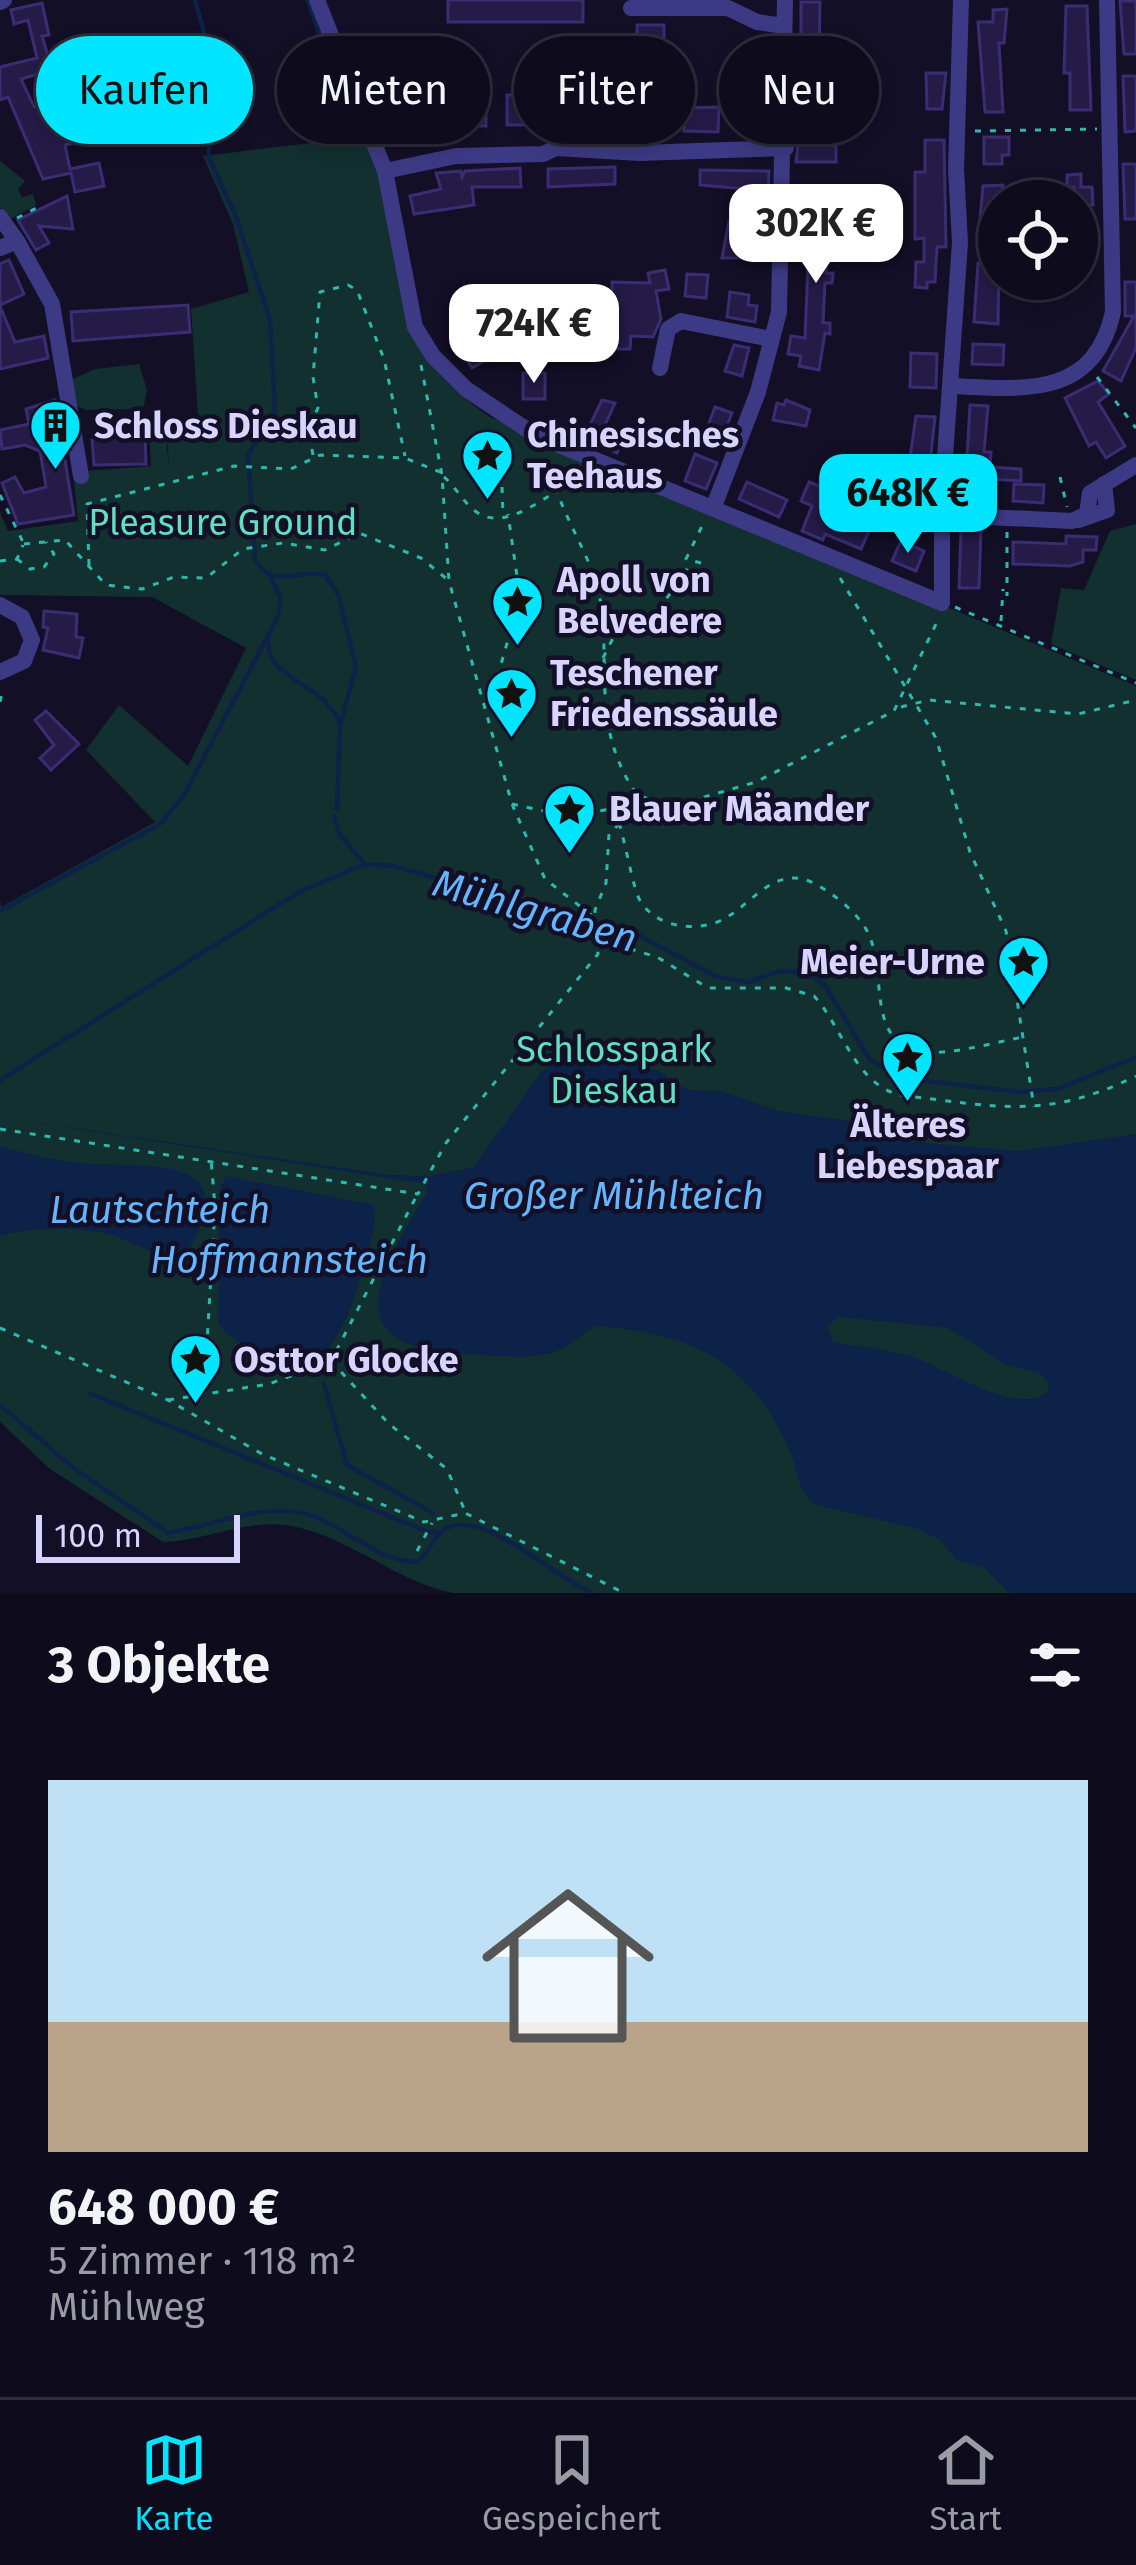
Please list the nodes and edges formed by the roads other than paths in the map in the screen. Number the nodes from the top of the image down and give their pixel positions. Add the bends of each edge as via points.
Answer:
1 (317, 0) edge
2 (785, 0) edge
3 (961, 0) edge
4 (1107, 0) edge
5 (631, 8) dead end
6 (784, 26) junction
7 (785, 148) junction
8 (385, 171) junction
9 (8, 218) edge
10 (8, 245) edge
11 (771, 339) junction
12 (660, 368) dead end
13 (953, 386) junction
14 (1136, 465) edge
15 (81, 476) dead end
16 (1104, 484) junction
17 (714, 506) junction
18 (945, 515) junction
19 (1070, 521) junction
20 (0, 605) edge
21 (2, 676) edge

1 - 8 street
2 - 6 street
3 - 13 street
4 - 13 street via 1113,312 1106,334 1070,377 1036,389
5 - 6 street via 728,8
6 - 7 street
7 - 8 street via 556,148
7 - 11 street via 779,312
8 - 17 street via 415,327 434,356 535,435
9 - 10 street
10 - 15 street via 52,304
11 - 12 street via 681,321 668,329
11 - 17 street
13 - 18 street
14 - 16 street
16 - 19 street via 1090,493 1088,514
16 - 19 street via 1111,517
17 - 18 street via 942,603
18 - 19 street
20 - 21 street via 22,617 32,640 24,661

